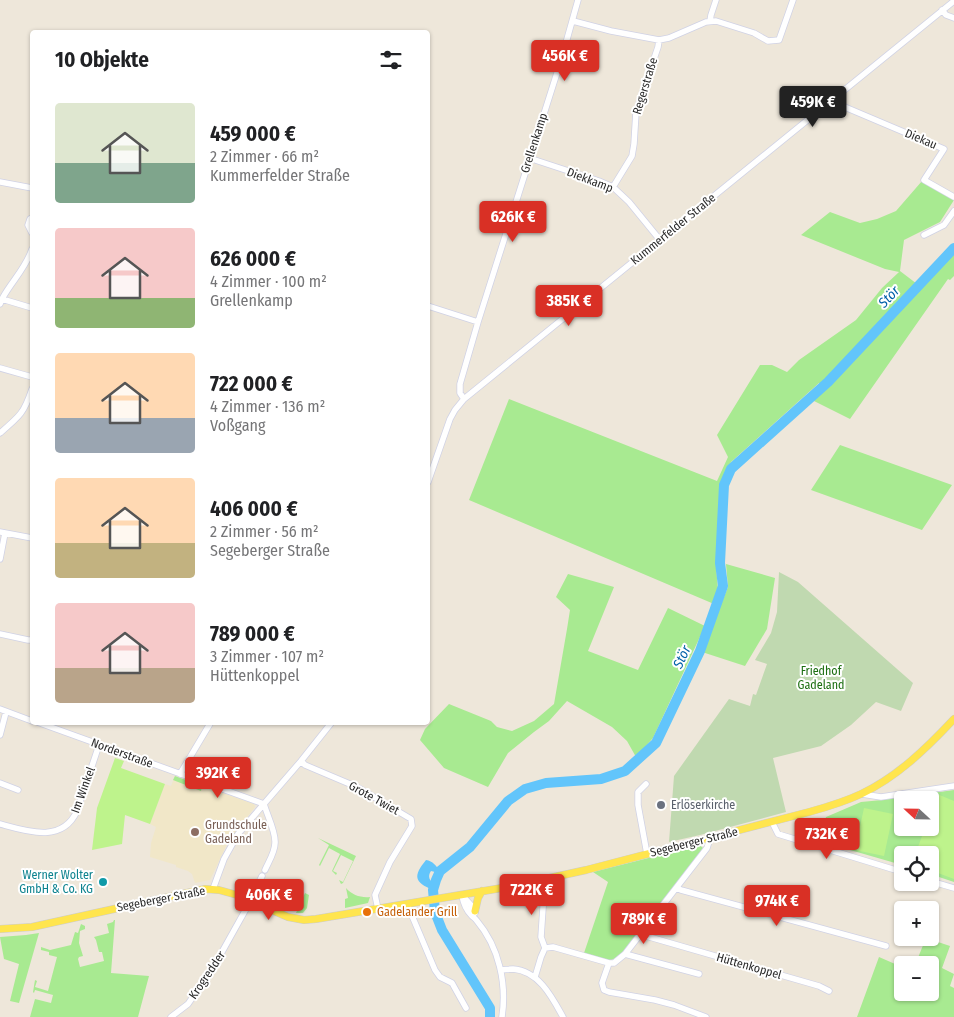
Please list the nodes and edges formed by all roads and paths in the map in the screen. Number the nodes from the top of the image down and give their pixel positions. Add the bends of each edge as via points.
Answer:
1 (578, 0) edge
2 (716, 0) edge
3 (792, 0) edge
4 (954, 1) edge
5 (942, 10) junction
6 (954, 18) edge
7 (572, 20) junction
8 (710, 21) junction
9 (659, 40) junction
10 (834, 99) junction
11 (529, 158) junction
12 (0, 182) edge
13 (614, 187) junction
14 (30, 188) edge
15 (954, 197) edge
16 (954, 211) edge
17 (924, 235) dead end
18 (660, 240) junction
19 (30, 254) edge
20 (1, 302) edge
21 (430, 307) edge
22 (30, 308) edge
23 (478, 322) junction
24 (0, 368) edge
25 (30, 376) edge
26 (30, 394) edge
27 (464, 399) junction
28 (0, 433) edge
29 (430, 476) edge
30 (3, 533) edge
31 (30, 538) edge
32 (0, 559) edge
33 (0, 634) edge
34 (30, 640) edge
35 (3, 711) edge
36 (954, 719) edge
37 (30, 720) edge
38 (45, 725) edge
39 (209, 725) edge
40 (330, 725) edge
41 (0, 735) edge
42 (99, 745) junction
43 (301, 761) junction
44 (180, 774) junction
45 (0, 783) edge
46 (646, 784) dead end
47 (954, 786) edge
48 (18, 790) dead end
49 (862, 794) junction
50 (264, 804) junction
51 (772, 822) junction
52 (0, 824) edge
53 (710, 838) junction
54 (648, 854) junction
55 (265, 870) dead end
56 (894, 870) edge
57 (262, 876) dead end
58 (545, 879) junction
59 (939, 883) edge
60 (676, 888) junction
61 (954, 888) edge
62 (213, 889) junction
63 (482, 891) junction
64 (462, 894) junction
65 (251, 900) junction
66 (408, 904) junction
67 (378, 909) junction
68 (475, 911) junction
69 (477, 920) junction
70 (0, 929) edge
71 (641, 933) junction
72 (886, 946) dead end
73 (545, 948) junction
74 (625, 954) junction
75 (609, 963) junction
76 (501, 970) junction
77 (699, 974) dead end
78 (535, 977) junction
79 (829, 991) dead end
80 (466, 1008) dead end
81 (171, 1017) edge
82 (502, 1017) edge
83 (563, 1017) edge
84 (706, 1017) edge

1 - 7 street, Grellenkamp
2 - 8 street
3 - 8 street via 779,40 768,41 754,33
4 - 5 street, Kummerfelder Straße
5 - 6 street
5 - 10 street, Kummerfelder Straße
7 - 9 street
7 - 11 street, Grellenkamp
8 - 9 street
9 - 13 street, Regerstraße via 636,112 632,156
10 - 15 street, Diekau via 840,105 944,149 924,180
10 - 18 street, Kummerfelder Straße
11 - 13 street, Diekkamp
11 - 23 street, Grellenkamp
12 - 14 street
13 - 18 street, Diekkamp
16 - 17 street via 944,225
18 - 27 street, Kummerfelder Straße
19 - 20 street
20 - 22 street
21 - 23 street
23 - 27 street, Grellenkamp via 460,384
24 - 25 street
26 - 28 street via 24,410
27 - 29 street, Kummerfelder Straße via 450,419
30 - 31 street
30 - 32 street
33 - 34 street
35 - 37 street
35 - 41 street
36 - 49 main road, Segeberger Straße via 903,768
38 - 42 street, Norderstraße
39 - 44 street
40 - 43 street
42 - 44 street, Norderstraße
42 - 52 street, Im Winkel via 69,824 44,833
43 - 50 street
43 - 67 street, Grote Twiet via 410,819 412,826 375,894
44 - 50 street, Norderstraße
45 - 48 street
46 - 54 street via 638,792 638,805
47 - 49 street via 881,797
49 - 51 main road, Segeberger Straße
50 - 55 street via 276,842
50 - 62 street via 233,842
51 - 53 main road, Segeberger Straße
51 - 56 street via 778,834
53 - 54 main road, Segeberger Straße
53 - 60 street via 707,848
54 - 58 main road, Segeberger Straße
57 - 65 street, Krogredder
58 - 63 main road, Segeberger Straße
58 - 73 street via 541,938
59 - 61 street
60 - 71 street
60 - 72 street
62 - 65 main road, Segeberger Straße
62 - 70 main road, Segeberger Straße via 32,926
63 - 64 main road, Segeberger Straße
63 - 68 main road
64 - 66 main road, Segeberger Straße
64 - 68 street
64 - 69 street via 468,911
65 - 67 main road, Segeberger Straße via 288,917 304,920
65 - 81 street, Krogredder via 204,982 188,1004
66 - 67 main road, Segeberger Straße
66 - 80 street via 436,970 440,977 452,983
68 - 69 street
69 - 76 street via 491,943
71 - 74 street
71 - 79 street, Hüttenkoppel
73 - 75 street via 553,947
73 - 78 street
74 - 75 street
74 - 77 street
75 - 84 street via 602,983 604,990 661,1002
76 - 78 street via 513,969
76 - 82 street
78 - 83 street

